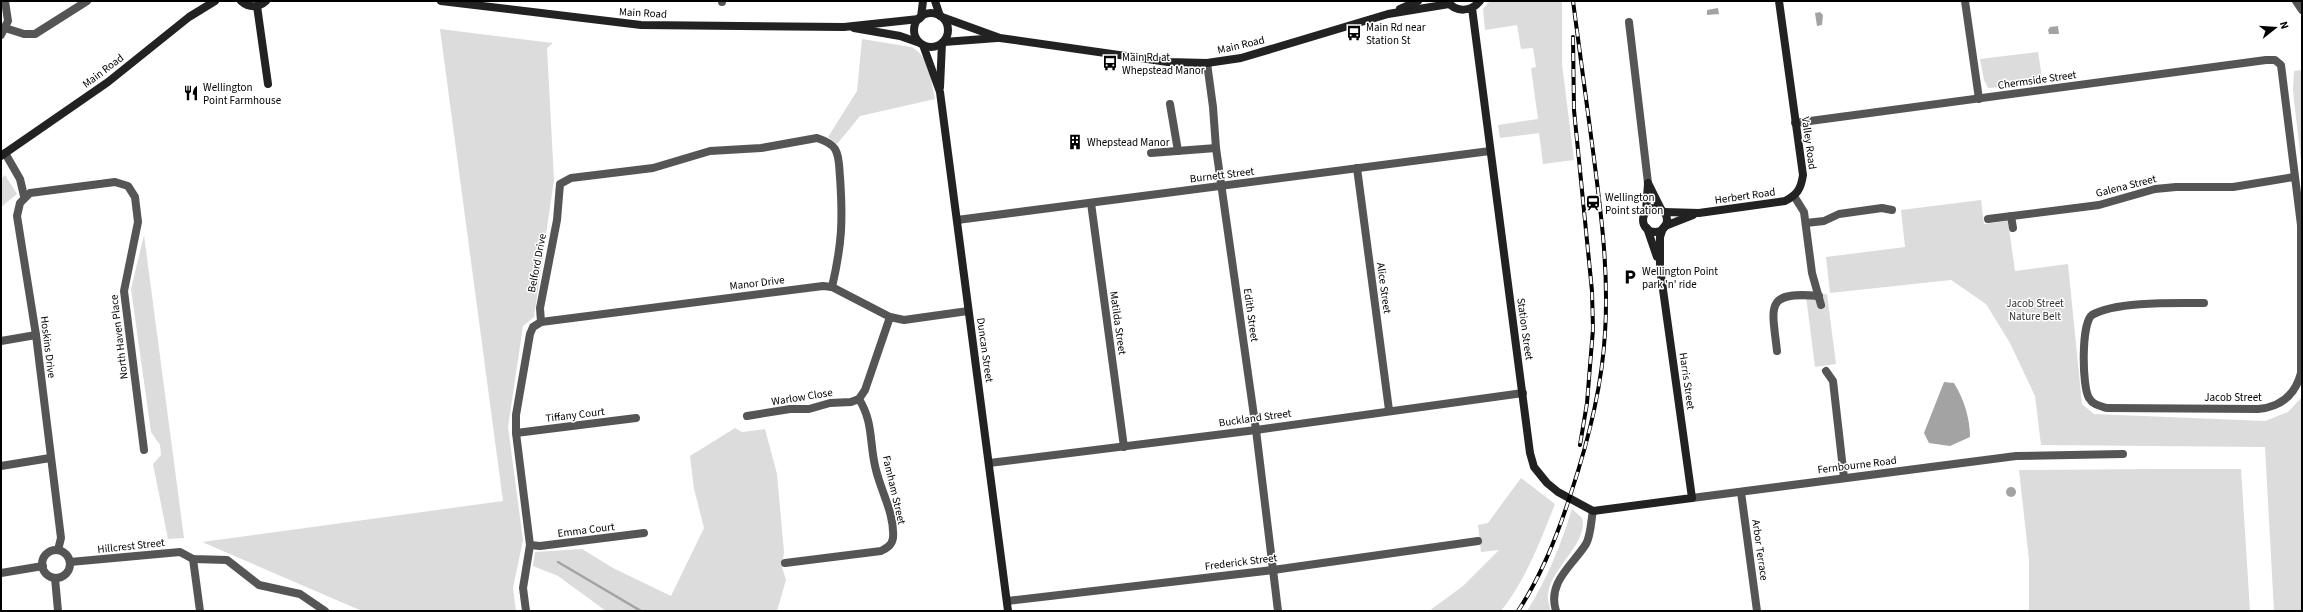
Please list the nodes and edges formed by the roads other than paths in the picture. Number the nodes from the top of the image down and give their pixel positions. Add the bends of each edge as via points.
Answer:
1 (6, 1) edge
2 (87, 1) edge
3 (215, 1) edge
4 (242, 1) edge
5 (266, 1) edge
6 (442, 1) edge
7 (923, 1) edge
8 (935, 1) edge
9 (1418, 1) edge
10 (1480, 1) edge
11 (1779, 1) edge
12 (1966, 1) edge
13 (2296, 1) edge
14 (1448, 2) edge
15 (257, 6) junction
16 (1472, 8) junction
17 (2302, 10) edge
18 (1388, 14) junction
19 (941, 16) junction
20 (920, 18) junction
21 (1629, 22) dead end
22 (844, 27) junction
23 (3, 31) edge
24 (1000, 38) junction
25 (943, 43) junction
26 (922, 44) junction
27 (1207, 63) junction
28 (2281, 65) joint
29 (268, 84) dead end
30 (940, 92) junction
31 (1979, 99) junction
32 (1170, 104) dead end
33 (1795, 123) junction
34 (1216, 148) junction
35 (1178, 151) junction
36 (1490, 151) junction
37 (1151, 153) dead end
38 (3, 154) edge
39 (1357, 168) junction
40 (2294, 177) junction
41 (1648, 183) junction
42 (1222, 186) junction
43 (24, 196) junction
44 (1794, 196) junction
45 (1090, 203) junction
46 (1892, 210) dead end
47 (1646, 211) junction
48 (1662, 211) junction
49 (1699, 213) junction
50 (2011, 216) junction
51 (1988, 219) dead end
52 (956, 220) junction
53 (1806, 223) junction
54 (1664, 227) junction
55 (1647, 228) junction
56 (2013, 228) dead end
57 (1660, 268) junction
58 (832, 287) junction
59 (1819, 296) junction
60 (2204, 303) dead end
61 (1822, 305) dead end
62 (968, 311) junction
63 (890, 317) junction
64 (541, 322) junction
65 (36, 335) junction
66 (1, 341) edge
67 (1777, 351) dead end
68 (1826, 371) dead end
69 (1523, 393) junction
70 (859, 399) junction
71 (1389, 410) junction
72 (747, 416) dead end
73 (636, 418) dead end
74 (1256, 430) junction
75 (516, 433) junction
76 (1124, 447) junction
77 (144, 450) dead end
78 (2124, 454) dead end
79 (50, 458) junction
80 (989, 464) junction
81 (1, 466) edge
82 (1844, 478) junction
83 (1741, 492) junction
84 (1692, 498) junction
85 (1593, 510) junction
86 (644, 533) dead end
87 (1478, 541) dead end
88 (530, 545) junction
89 (58, 550) junction
90 (193, 559) junction
91 (70, 562) junction
92 (785, 564) dead end
93 (43, 566) junction
94 (1272, 570) junction
95 (1, 573) edge
96 (55, 578) junction
97 (1007, 601) junction
98 (58, 611) edge
99 (200, 611) edge
100 (324, 611) edge
101 (526, 611) edge
102 (1008, 611) edge
103 (1278, 611) edge
104 (1556, 611) edge
105 (1757, 611) edge

1 - 23 street via 8,22
2 - 23 street via 35,34
3 - 38 street, Main Road via 189,17 108,82
4 - 15 street via 247,5
5 - 15 street
6 - 22 street, Main Road via 641,25
7 - 20 street
8 - 19 street
9 - 18 street, Main Road
10 - 16 street
11 - 33 street, Valley Road
12 - 31 street
13 - 17 street
14 - 16 street, Main Road via 1460,10
14 - 18 street, Main Road
15 - 29 street
16 - 36 street, Station Street
18 - 27 street, Main Road via 1241,58
19 - 20 street via 930,13
19 - 24 street, Main Road
19 - 25 street via 948,28
20 - 22 street, Main Road
20 - 26 street via 915,31
21 - 41 street
22 - 26 street, Main Road via 900,36
24 - 25 street, Main Road
24 - 27 street, Main Road via 1168,62
25 - 26 street via 934,47
25 - 30 street, Duncan Street
26 - 30 street, Duncan Street
27 - 34 street, Edith Street via 1214,107
28 - 31 street, Chermside Street via 2275,60 2266,60
28 - 40 street, Jacob Street
30 - 52 street, Duncan Street
31 - 33 street, Chermside Street
32 - 35 street
33 - 44 street, Valley Road via 1803,175 1801,188
34 - 35 street
34 - 42 street, Edith Street
35 - 37 street
36 - 39 street, Burnett Street
36 - 69 street, Station Street
38 - 43 street via 20,179
39 - 42 street, Burnett Street
39 - 71 street, Alice Street
40 - 50 street, Galena Street via 2233,187 2176,187 2099,205
40 - 60 street, Jacob Street via 2302,244 2301,373 2295,388 2284,402 2270,408 2258,409 2107,408 2089,400 2084,388 2085,333 2090,316 2102,311 2151,303
41 - 47 street
41 - 48 street
42 - 45 street, Burnett Street
42 - 74 street, Edith Street
43 - 65 street, Hoskins Drive via 17,209 17,216
43 - 77 street, North Haven Place via 116,182 128,186 135,197 138,222 124,291
44 - 49 street, Herbert Road via 1785,201
44 - 53 street via 1804,212
45 - 52 street, Burnett Street
45 - 76 street, Matilda Street
46 - 53 street via 1882,208 1839,214 1824,221
47 - 48 street via 1652,208
47 - 55 street via 1643,220
48 - 49 street, Herbert Road
48 - 54 street via 1667,218
49 - 54 street, Herbert Road
50 - 51 street, Galena Street
50 - 56 street
52 - 62 street, Duncan Street
53 - 59 street via 1812,273
54 - 55 street via 1656,232
54 - 57 street, Harris Street via 1660,238
55 - 57 street, Harris Street
57 - 84 street, Harris Street
58 - 63 street, Manor Drive
58 - 64 street, Manor Drive via 823,286
58 - 64 street, Belford Drive via 841,250 843,219 839,162 835,149 825,140 817,138 761,148 710,151 653,168 564,180 559,188 557,220 540,308
59 - 61 street
59 - 67 street via 1792,294 1782,297 1774,304
62 - 63 street, Manor Drive via 904,320
62 - 80 street, Duncan Street
63 - 70 street via 865,390
64 - 75 street via 533,327 530,334 516,415
65 - 66 street
65 - 79 street, Hoskins Drive
68 - 82 street via 1832,381
69 - 71 street, Buckland Street
69 - 85 street, Station Street via 1534,467 1547,484
70 - 72 street, Warlow Close via 809,409 790,409
70 - 92 street, Famham Street via 870,422 876,470 886,497 893,539 889,547 881,551
71 - 74 street, Buckland Street
73 - 75 street, Tiffany Court
74 - 76 street, Buckland Street
74 - 94 street, Edith Street
75 - 88 street
76 - 80 street, Buckland Street
78 - 82 street, Fernbourne Road via 2016,456
79 - 81 street
79 - 89 street, Hoskins Drive via 61,538
80 - 97 street, Duncan Street
82 - 83 street, Fernbourne Road
83 - 84 street, Fernbourne Road
83 - 105 street, Arbor Terrace
84 - 85 street, Fernbourne Road
85 - 104 street via 1586,542 1562,572 1556,586 1553,602
86 - 88 street, Emma Court via 540,546
87 - 94 street, Frederick Street
88 - 101 street via 523,588
89 - 91 street via 66,554
89 - 93 street via 46,554
90 - 91 street, Hillcrest Street via 180,552
90 - 99 street
90 - 100 street, Hillcrest Street via 227,560 260,585 300,594
91 - 96 street via 66,573
93 - 95 street
93 - 96 street via 47,574
94 - 97 street, Frederick Street
94 - 103 street, Edith Street
96 - 98 street
97 - 102 street, Duncan Street

